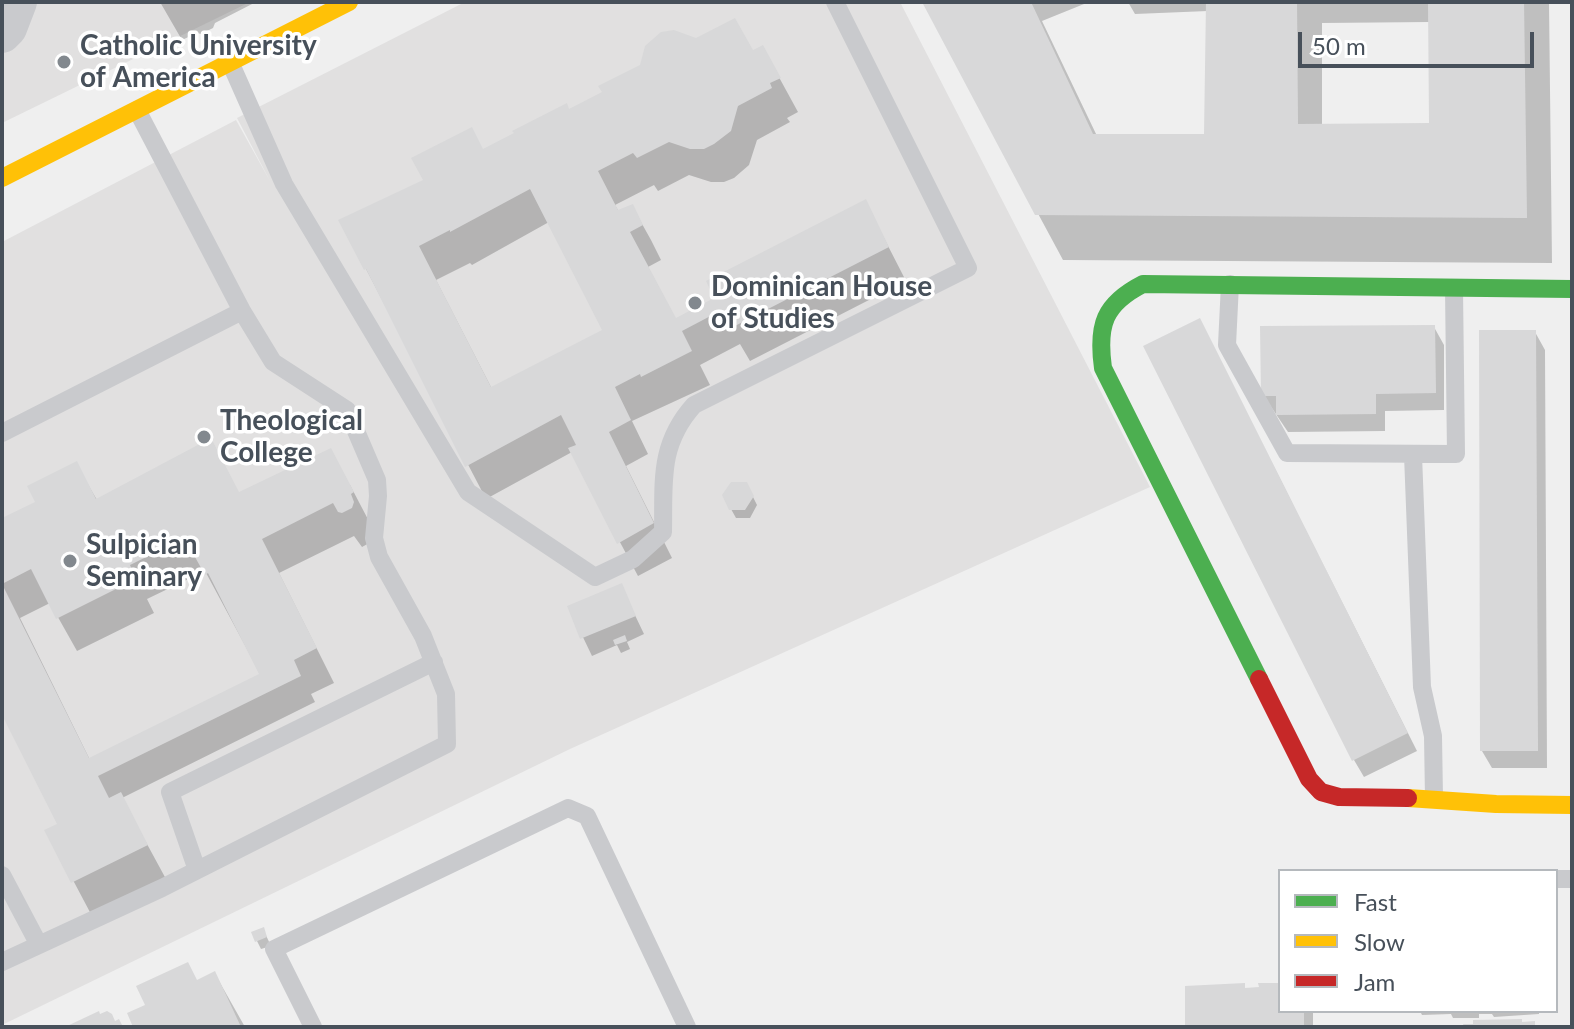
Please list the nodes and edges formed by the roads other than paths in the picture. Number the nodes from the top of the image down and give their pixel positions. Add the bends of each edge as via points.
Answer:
1 (18, 2) edge
2 (349, 2) edge
3 (835, 2) edge
4 (2, 34) edge
5 (230, 62) junction
6 (137, 110) junction
7 (2, 178) edge
8 (1230, 284) junction
9 (1454, 289) junction
10 (1572, 289) edge
11 (242, 311) junction
12 (2, 433) edge
13 (1413, 455) junction
14 (434, 662) junction
15 (1434, 798) junction
16 (1572, 805) edge
17 (197, 870) junction
18 (2, 875) edge
19 (39, 945) junction
20 (2, 962) edge
21 (313, 1027) edge
22 (687, 1027) edge

1 - 4 street
2 - 5 street
3 - 5 lane via 968,268 694,405 673,432 665,457 663,532 633,559 595,577 468,492 284,184
5 - 6 street
6 - 7 street
6 - 11 lane
8 - 9 street
8 - 13 lane via 1227,345 1287,453
8 - 15 street via 1143,284 1124,293 1100,328 1103,368 1309,779 1321,792 1339,797
9 - 10 street
9 - 13 lane via 1456,454
11 - 12 lane
11 - 14 lane via 273,362 347,410 377,480 374,538 379,557
13 - 15 lane via 1422,687 1433,736
14 - 17 lane via 446,694 447,744
14 - 17 lane via 170,792
15 - 16 street
17 - 19 lane
18 - 19 lane
19 - 20 lane
21 - 22 lane via 274,949 568,808 587,816

